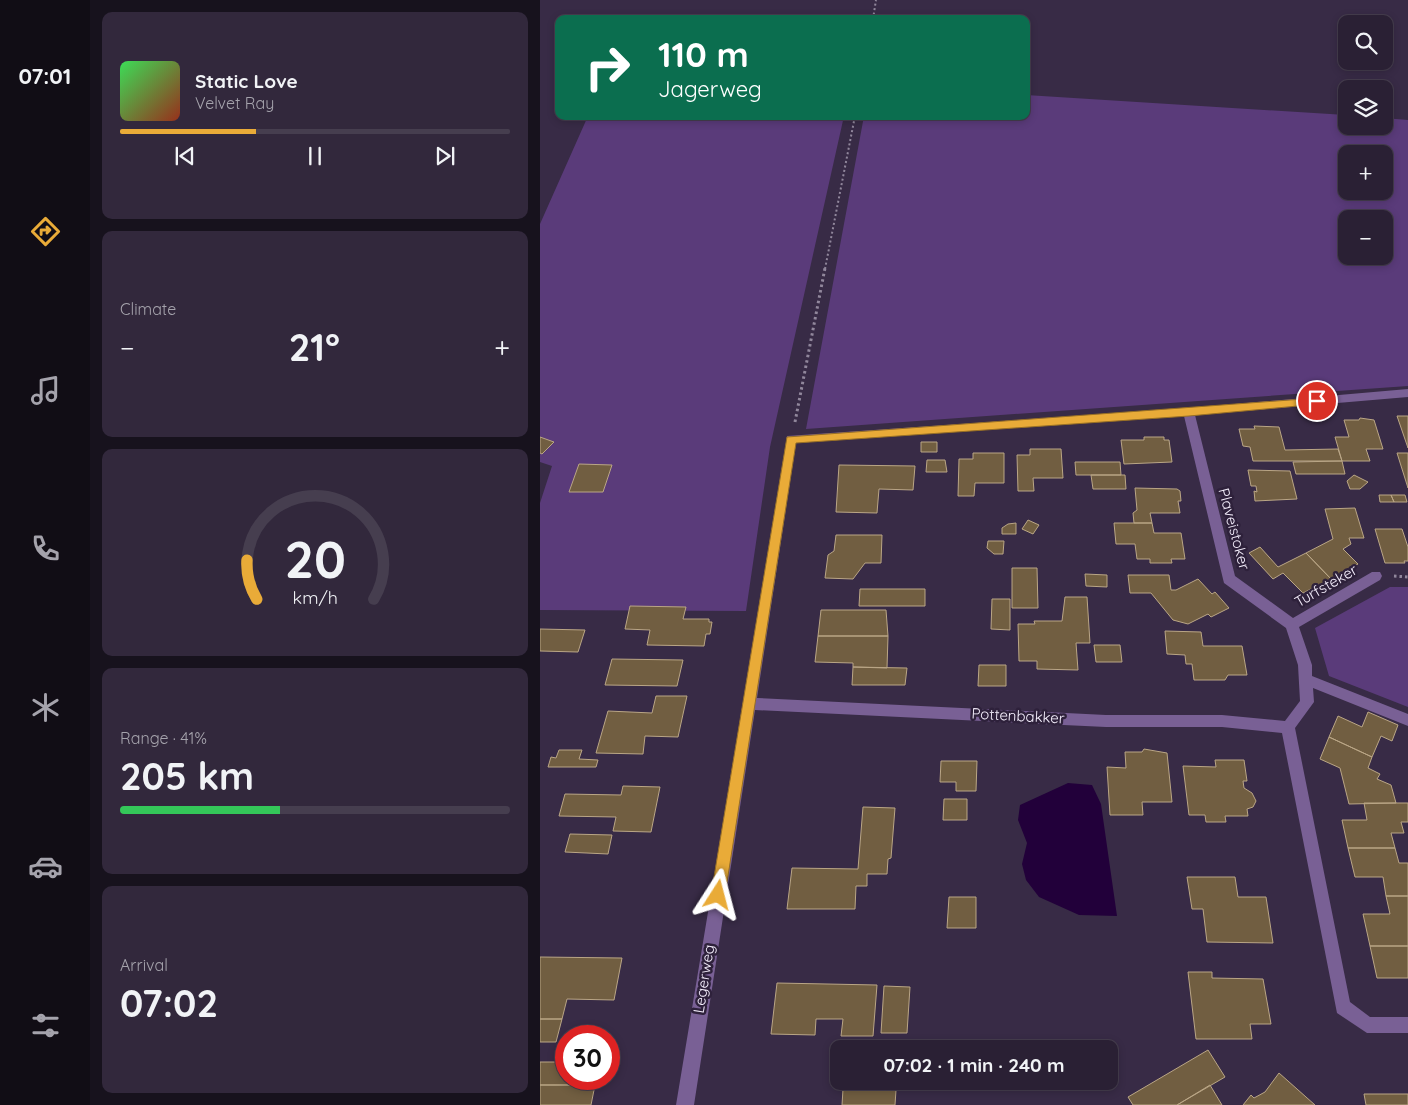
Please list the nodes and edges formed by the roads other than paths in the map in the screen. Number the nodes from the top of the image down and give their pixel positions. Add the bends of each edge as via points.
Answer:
1 (1408, 393) edge
2 (1189, 412) junction
3 (1376, 576) dead end
4 (1292, 625) junction
5 (1306, 679) junction
6 (748, 704) junction
7 (1407, 720) edge
8 (1288, 727) junction
9 (1408, 1025) edge
10 (684, 1105) edge

1 - 2 street
2 - 4 street, Plaveistoker via 1229,578
2 - 6 street, Legerweg via 791,439
3 - 4 street, Turfsteker
4 - 5 street via 1305,665
5 - 7 street
5 - 8 street via 1306,702
6 - 8 street, Pottenbakker via 1106,721 1222,721
6 - 10 street, Legerweg
8 - 9 street via 1343,1008 1367,1025

